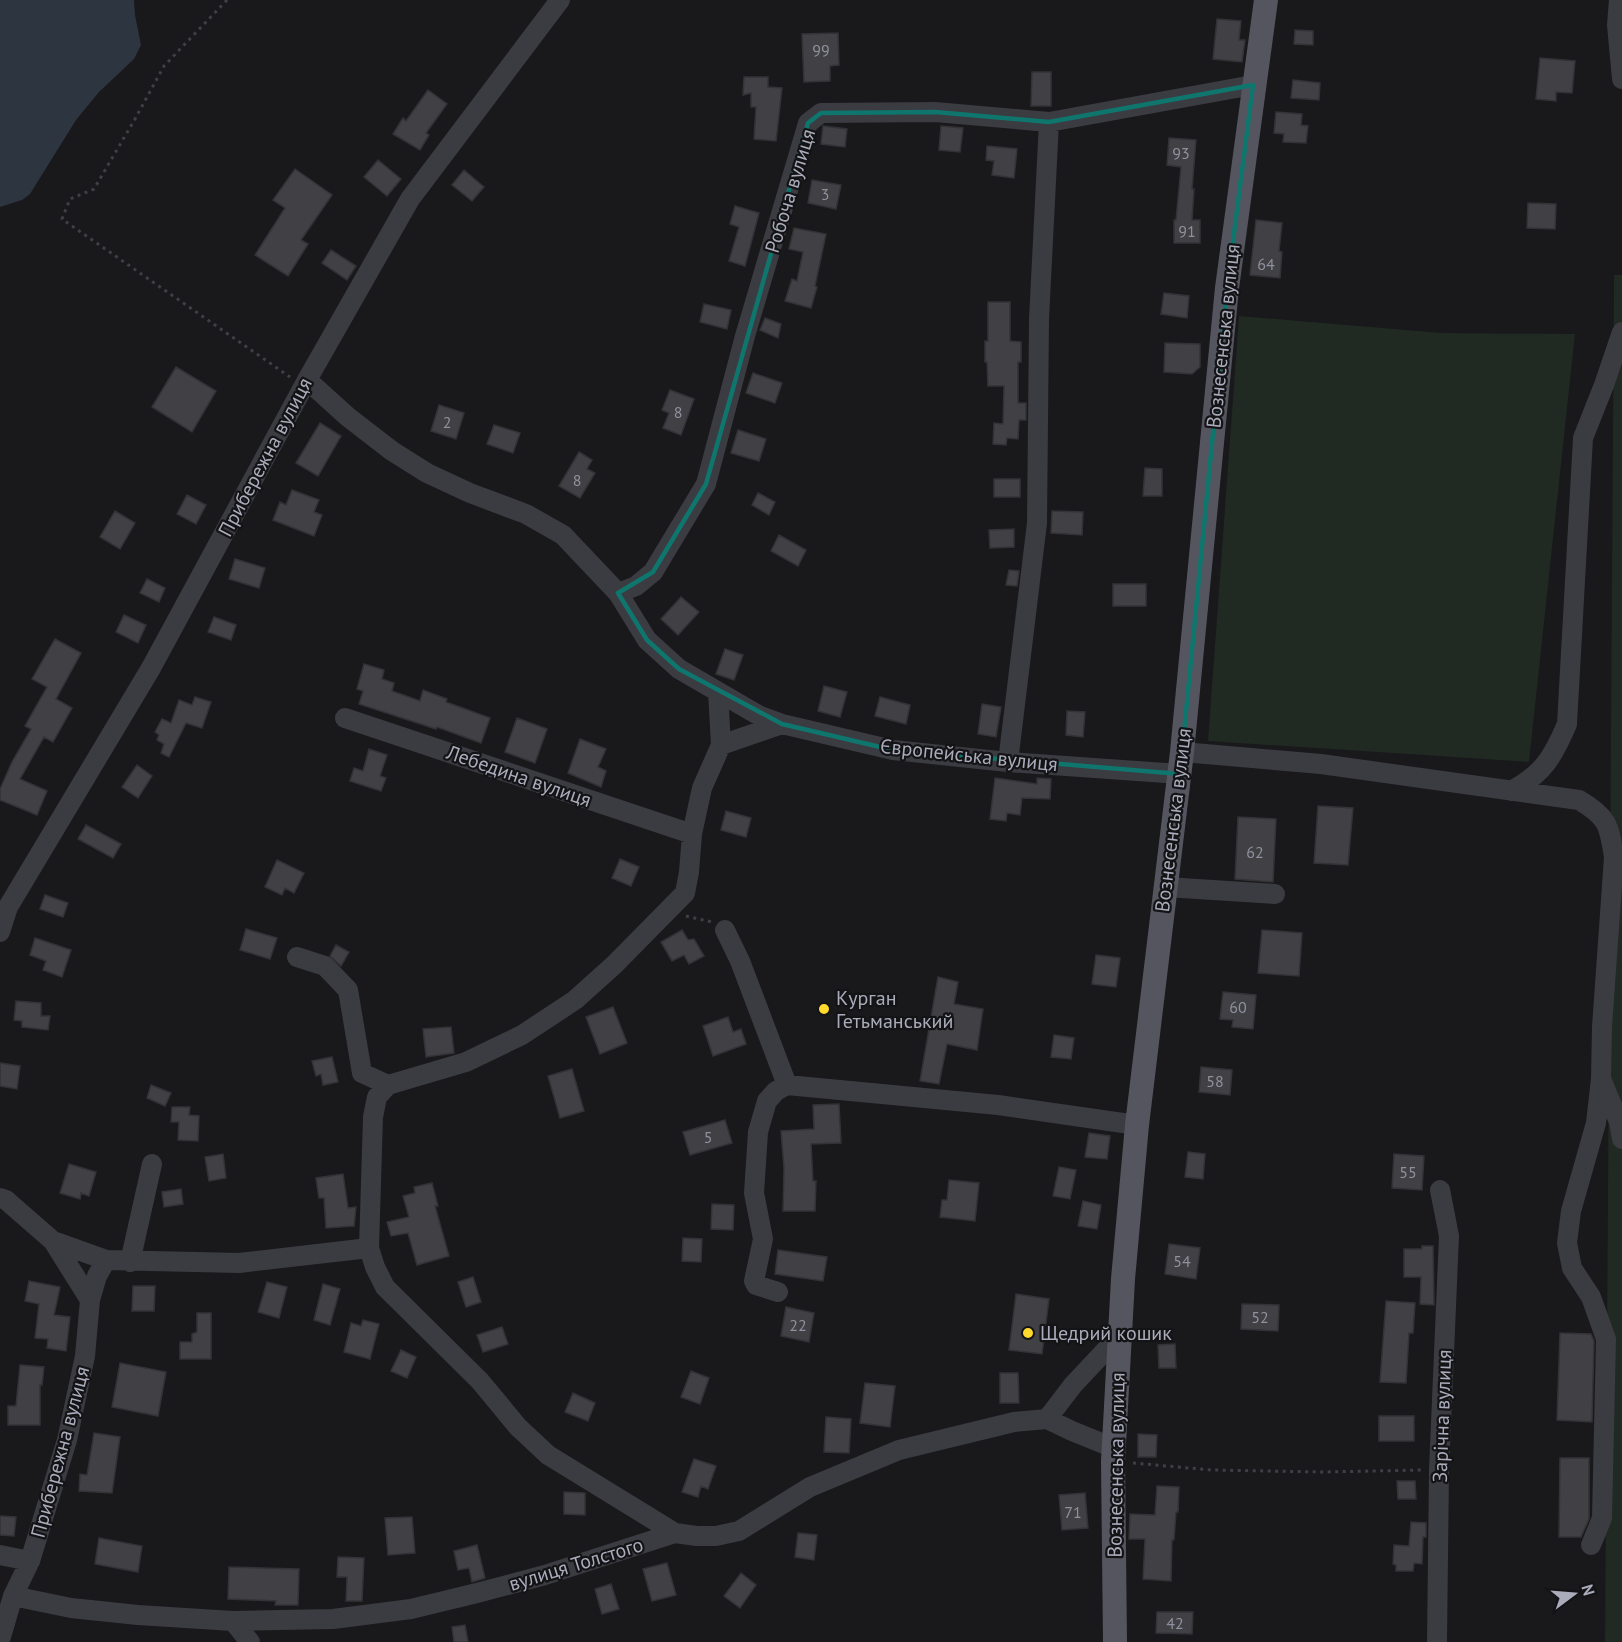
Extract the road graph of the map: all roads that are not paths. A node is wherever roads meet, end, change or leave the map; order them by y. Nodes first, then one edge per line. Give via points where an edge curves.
1 (560, 0) edge
2 (1266, 0) edge
3 (1619, 0) edge
4 (1622, 79) edge
5 (1253, 85) junction
6 (1049, 122) junction
7 (1622, 332) edge
8 (305, 383) junction
9 (618, 593) junction
10 (718, 692) junction
11 (345, 718) dead end
12 (782, 724) junction
13 (722, 745) junction
14 (1008, 762) junction
15 (1181, 763) junction
16 (1511, 791) junction
17 (692, 834) junction
18 (1166, 887) junction
19 (1275, 894) dead end
20 (725, 930) road end
21 (0, 932) edge
22 (297, 957) dead end
23 (1601, 1078) junction
24 (388, 1085) junction
25 (787, 1085) junction
26 (1137, 1125) junction
27 (1622, 1139) edge
28 (152, 1164) dead end
29 (1440, 1190) dead end
30 (2, 1194) edge
31 (53, 1242) junction
32 (369, 1248) junction
33 (106, 1260) junction
34 (130, 1262) junction
35 (778, 1292) dead end
36 (90, 1300) junction
37 (1119, 1336) junction
38 (1047, 1419) junction
39 (1113, 1454) junction
40 (675, 1533) junction
41 (1591, 1545) dead end
42 (0, 1555) edge
43 (30, 1561) junction
44 (13, 1596) junction
45 (233, 1622) junction
46 (0, 1640) edge
47 (250, 1642) edge
48 (1115, 1642) edge
49 (1437, 1642) edge

1 - 8 street, Прибережна вулиця via 410,199
2 - 5 main road, Вознесенська вулиця
3 - 4 street
5 - 6 street, Робоча вулиця
5 - 15 main road, Вознесенська вулиця via 1227,288
6 - 9 street, Робоча вулиця via 924,112 821,113 808,123 706,484 653,572 636,586
6 - 14 street via 1039,319 1037,523
7 - 16 street via 1583,438 1567,724 1543,769
8 - 9 street, Європейська вулиця via 392,451 427,473 526,514 563,535
8 - 21 street, Прибережна вулиця via 151,668 8,907
9 - 10 street, Європейська вулиця via 647,640 679,669
10 - 12 street, Європейська вулиця
10 - 13 street
11 - 17 street, Лебедина вулиця
12 - 13 street
12 - 14 street, Європейська вулиця via 893,750
13 - 17 street via 702,788
14 - 15 street, Європейська вулиця
15 - 16 street, Європейська вулиця via 1321,764
15 - 18 main road, Вознесенська вулиця
16 - 23 street, Європейська вулиця via 1579,800 1597,811 1610,831 1614,857
17 - 24 street via 685,893 574,1000 522,1035 466,1062
18 - 19 street
18 - 26 main road, Вознесенська вулиця
20 - 25 street
22 - 24 street via 325,966 348,990 362,1073
23 - 27 street
23 - 41 street, Європейська вулиця via 1596,1123 1571,1210 1567,1244 1572,1268 1591,1297 1606,1339 1602,1518
24 - 32 street via 377,1097 374,1117
25 - 26 street via 998,1105
25 - 35 street via 767,1101 758,1132 754,1193 763,1239 754,1281
26 - 37 main road, Вознесенська вулиця
28 - 34 street
29 - 49 street, Зарічна вулиця via 1449,1236 1439,1470
30 - 31 street
31 - 33 street
31 - 36 street
32 - 34 street via 239,1263
32 - 40 street via 385,1287 548,1455
33 - 34 street
33 - 36 street, Прибережна вулиця
36 - 43 street, Прибережна вулиця via 85,1356 69,1429
37 - 38 street via 1072,1384
37 - 39 main road, Вознесенська вулиця
38 - 39 street
38 - 40 street, вулиця Толстого via 1014,1422 899,1450 810,1487 739,1531 716,1536
39 - 48 main road, Вознесенська вулиця
40 - 45 street, вулиця Толстого via 545,1575 411,1609 333,1619
42 - 43 street
43 - 44 street, Прибережна вулиця
44 - 45 street, вулиця Толстого via 71,1608
44 - 46 street, Прибережна вулиця
45 - 47 street

